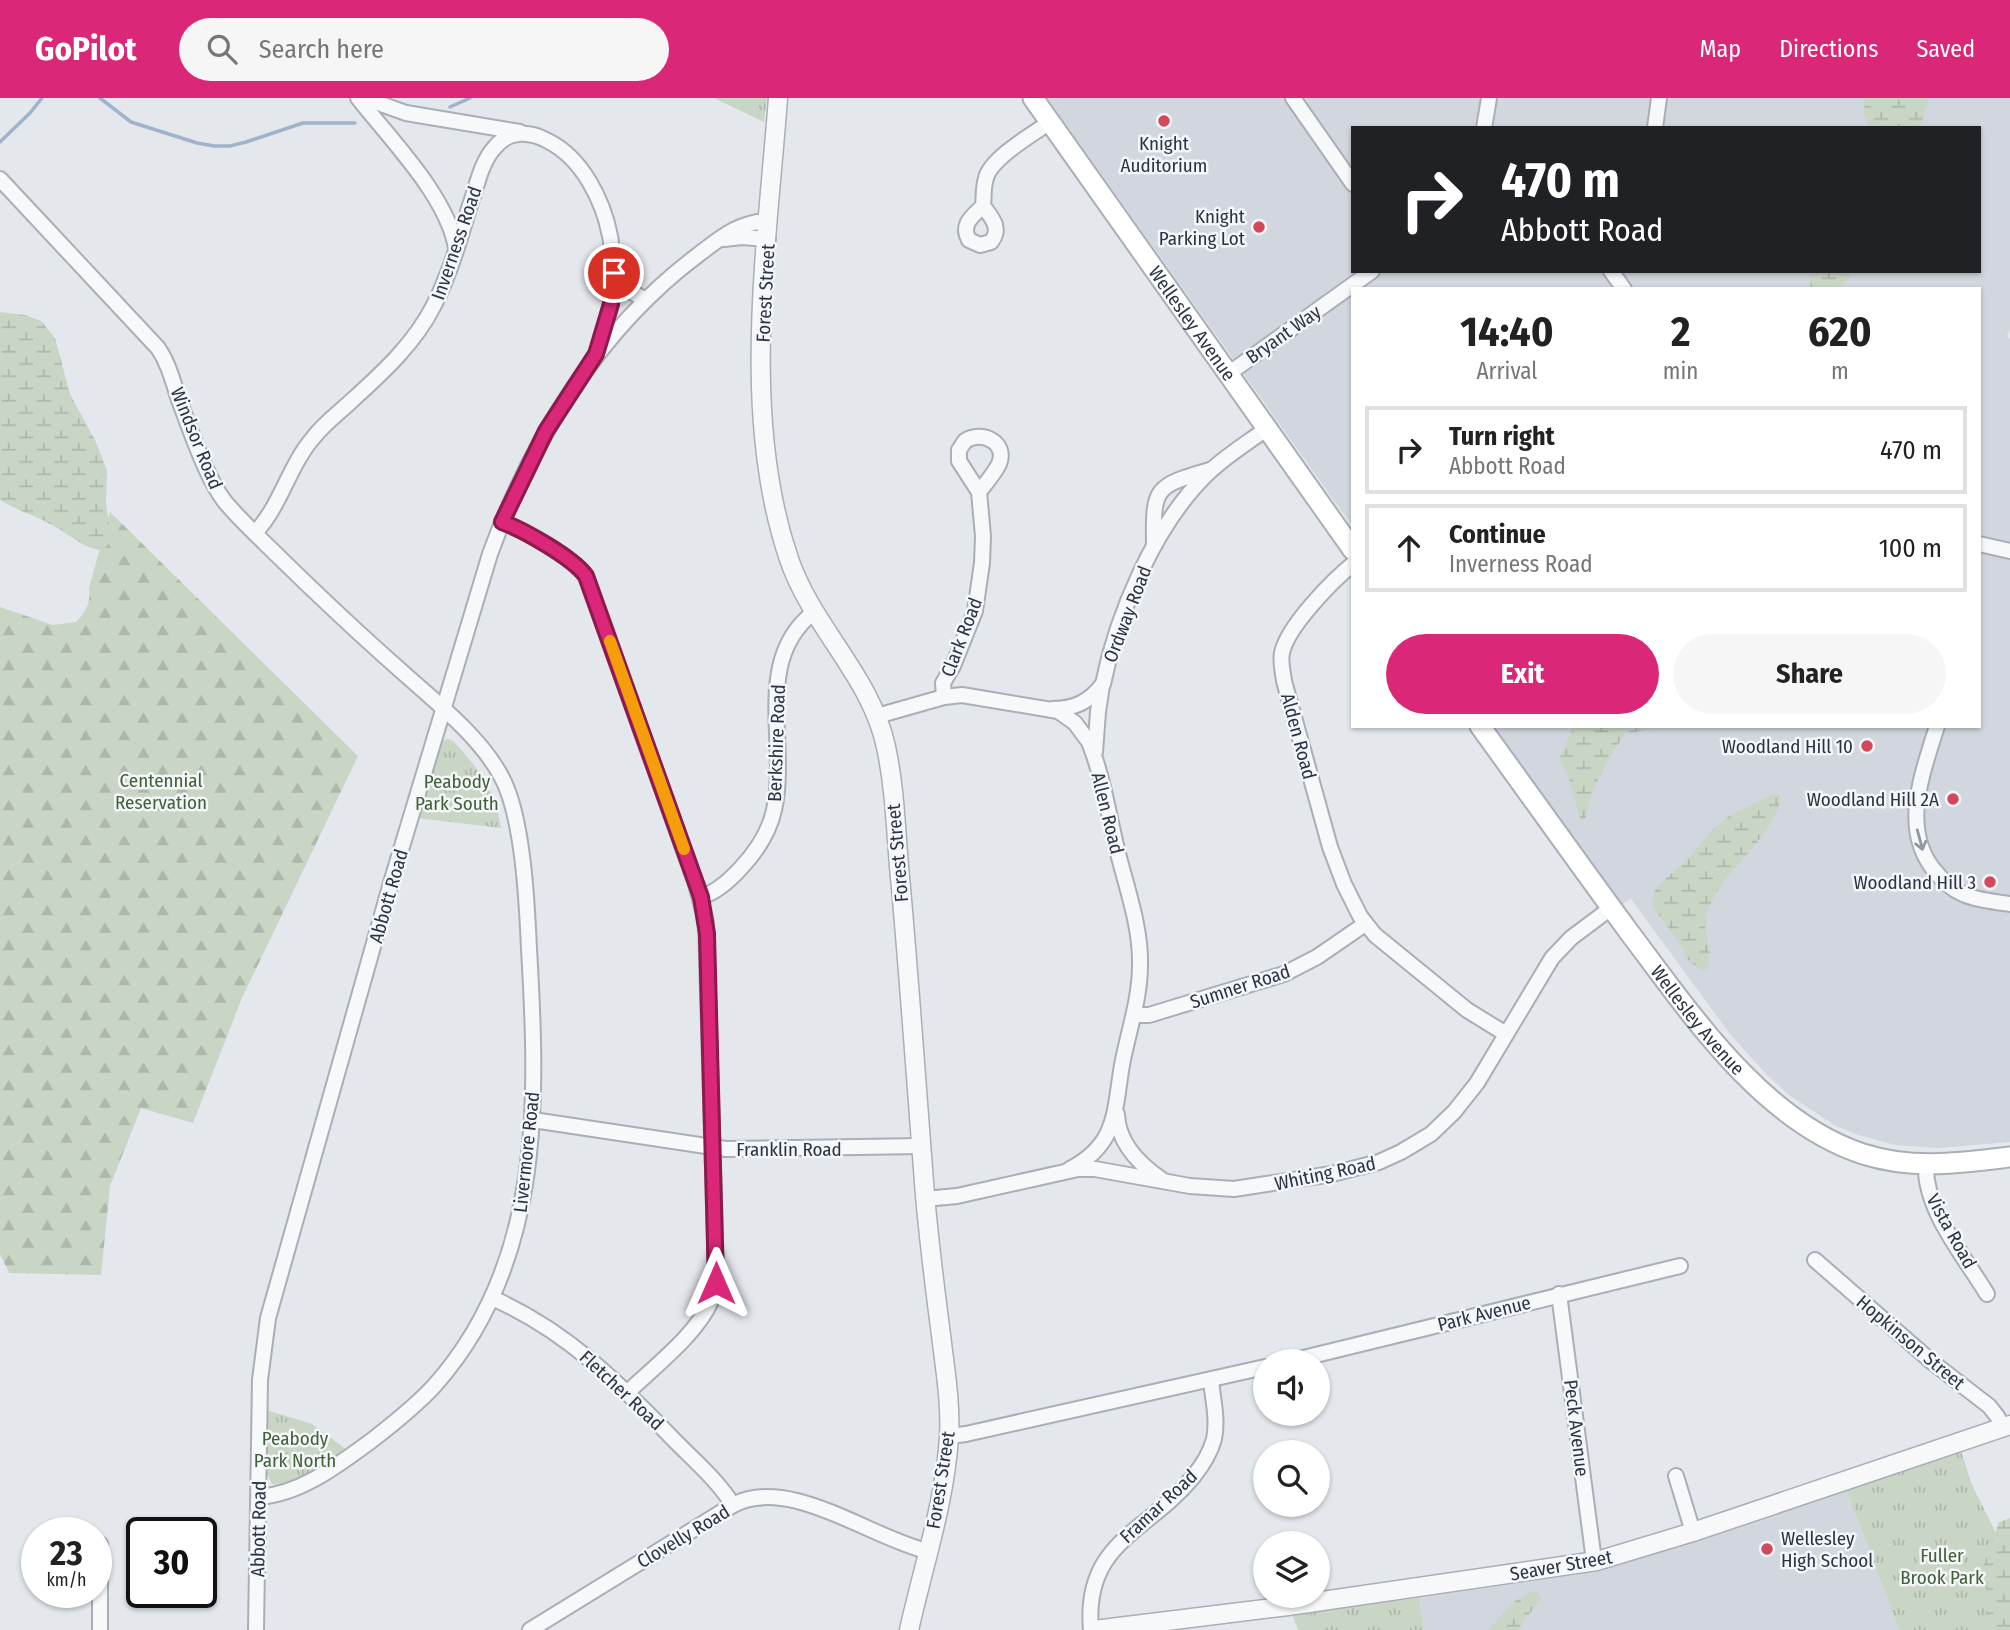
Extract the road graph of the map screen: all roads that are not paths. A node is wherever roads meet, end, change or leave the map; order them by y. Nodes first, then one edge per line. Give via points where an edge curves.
1 (358, 98) edge
2 (364, 98) edge
3 (778, 98) edge
4 (1033, 98) edge
5 (1293, 98) edge
6 (1489, 98) edge
7 (1660, 98) edge
8 (1050, 122) junction
9 (1484, 126) edge
10 (1655, 126) edge
11 (525, 133) junction
12 (0, 179) edge
13 (1351, 181) edge
14 (984, 206) dead end
15 (769, 221) junction
16 (768, 239) junction
17 (719, 240) junction
18 (457, 249) junction
19 (614, 273) junction
20 (1369, 273) edge
21 (1613, 273) edge
22 (1623, 287) edge
23 (646, 300) junction
24 (590, 363) junction
25 (1228, 374) junction
26 (1266, 429) junction
27 (1212, 469) junction
28 (979, 492) dead end
29 (502, 522) junction
30 (255, 533) junction
31 (1981, 544) edge
32 (1154, 546) junction
33 (1351, 547) edge
34 (2010, 551) edge
35 (1351, 566) edge
36 (814, 612) junction
37 (1102, 684) junction
38 (944, 697) junction
39 (444, 709) junction
40 (1053, 709) junction
41 (877, 716) junction
42 (1481, 728) edge
43 (1936, 728) edge
44 (1096, 761) junction
45 (701, 897) junction
46 (2010, 904) edge
47 (1611, 908) junction
48 (1365, 924) junction
49 (1134, 1015) junction
50 (1506, 1034) junction
51 (1117, 1112) junction
52 (533, 1120) junction
53 (921, 1146) junction
54 (713, 1148) junction
55 (2010, 1157) edge
56 (1926, 1165) junction
57 (1069, 1170) junction
58 (1165, 1181) junction
59 (925, 1199) junction
60 (1815, 1260) dead end
61 (1680, 1266) dead end
62 (1559, 1294) junction
63 (1987, 1294) dead end
64 (492, 1298) junction
65 (1330, 1351) edge
66 (1253, 1370) edge
67 (1210, 1381) junction
68 (628, 1392) junction
69 (2006, 1426) edge
70 (949, 1436) junction
71 (1676, 1476) dead end
72 (259, 1497) junction
73 (733, 1505) junction
74 (1693, 1532) junction
75 (927, 1551) junction
76 (1594, 1561) junction
77 (100, 1608) edge
78 (100, 1630) edge
79 (256, 1630) edge
80 (530, 1630) edge
81 (909, 1630) edge
82 (1092, 1630) edge

1 - 18 street via 438,203
2 - 11 street via 406,113
3 - 15 street, Forest Street
4 - 8 main road, Wellesley Avenue
5 - 13 street
6 - 9 street
7 - 10 street
8 - 14 street via 990,169
8 - 25 main road, Wellesley Avenue
11 - 18 street, Inverness Road via 499,142 487,158
11 - 19 street via 554,145 589,183 605,218
12 - 30 street, Windsor Road via 158,348 216,489
15 - 16 street, Forest Street
15 - 17 street, Abbott Road via 746,223
16 - 17 street
16 - 36 street, Forest Street via 762,365 768,463 786,549
17 - 23 street, Abbott Road
18 - 30 street, Inverness Road via 441,292 418,332 314,436
19 - 23 street via 624,287
19 - 24 street via 604,332
20 - 25 street, Bryant Way
21 - 22 street
23 - 24 street, Abbott Road
24 - 29 street, Abbott Road via 546,431
25 - 26 main road, Wellesley Avenue
26 - 27 street, Ordway Road
26 - 33 main road, Wellesley Avenue
27 - 32 street, Ordway Road
27 - 32 street, Ordway Road via 1174,481 1159,493 1154,505
28 - 38 street, Clark Road via 983,549 979,588 971,621 943,683
29 - 39 street, Abbott Road
29 - 45 street via 572,562 586,576
30 - 39 street, Windsor Road via 343,620
31 - 34 street
32 - 37 street, Ordway Road via 1129,601
35 - 48 street, Alden Road via 1293,631 1281,658 1326,834
36 - 41 street, Forest Street
36 - 45 street, Berkshire Road via 791,637 780,668 777,786 769,827 736,873
37 - 40 street, Ordway Road via 1080,704
37 - 44 street, Ordway Road
38 - 40 street, Allen Road via 961,695
38 - 41 street, Allen Road
39 - 52 street, Livermore Road via 494,764 514,814 527,912
39 - 72 street, Abbott Road via 271,1303 261,1369
40 - 44 street, Allen Road via 1079,728
41 - 53 street, Forest Street via 890,770
42 - 47 main road, Wellesley Avenue
43 -> 46 street via 1919,785 1919,841 1944,882 1963,895
44 - 49 street, Allen Road via 1138,937 1140,973
45 - 54 street via 707,934
47 - 50 street, Whiting Road via 1558,951
47 - 56 main road, Wellesley Avenue via 1723,1050 1784,1111 1822,1137 1852,1150 1888,1161
48 - 49 street, Sumner Road via 1284,974 1149,1015
48 - 50 street via 1467,1010
49 - 51 street, Allen Road
50 - 58 street, Whiting Road via 1477,1083 1447,1120 1391,1157 1332,1174 1245,1188
51 - 57 street, Allen Road via 1100,1144
51 - 58 street, Allen Road via 1129,1148
52 - 54 street, Franklin Road
52 - 64 street, Livermore Road via 520,1217
53 - 54 street, Franklin Road
53 - 59 street, Forest Street
54 - 68 street via 716,1273 712,1299 704,1315
55 - 56 main road, Wellesley Avenue
56 - 63 street, Vista Road via 1937,1213
57 - 58 street, Whiting Road via 1095,1169
57 - 59 street, Whiting Road
59 - 70 street, Forest Street via 948,1388
60 - 69 street, Hopkinson Street via 1989,1406
61 - 62 street, Park Avenue
62 - 65 street, Park Avenue
62 - 76 street, Peck Avenue
64 - 68 street, Fletcher Road via 559,1335
64 - 72 street, Livermore Road via 460,1354 407,1412 309,1482
66 - 67 street
67 - 70 street
67 - 82 street, Framar Road via 1216,1424 1210,1450 1183,1489 1109,1554 1093,1592
68 - 73 street, Fletcher Road
69 - 74 street, Seaver Street
70 - 75 street, Forest Street
71 - 74 street
72 - 79 street, Abbott Road
73 - 75 street, Clovelly Road via 759,1497 790,1500
73 - 80 street, Clovelly Road
74 - 76 street, Seaver Street
75 - 81 street, Forest Street
76 - 82 street, Seaver Street
77 - 78 street

